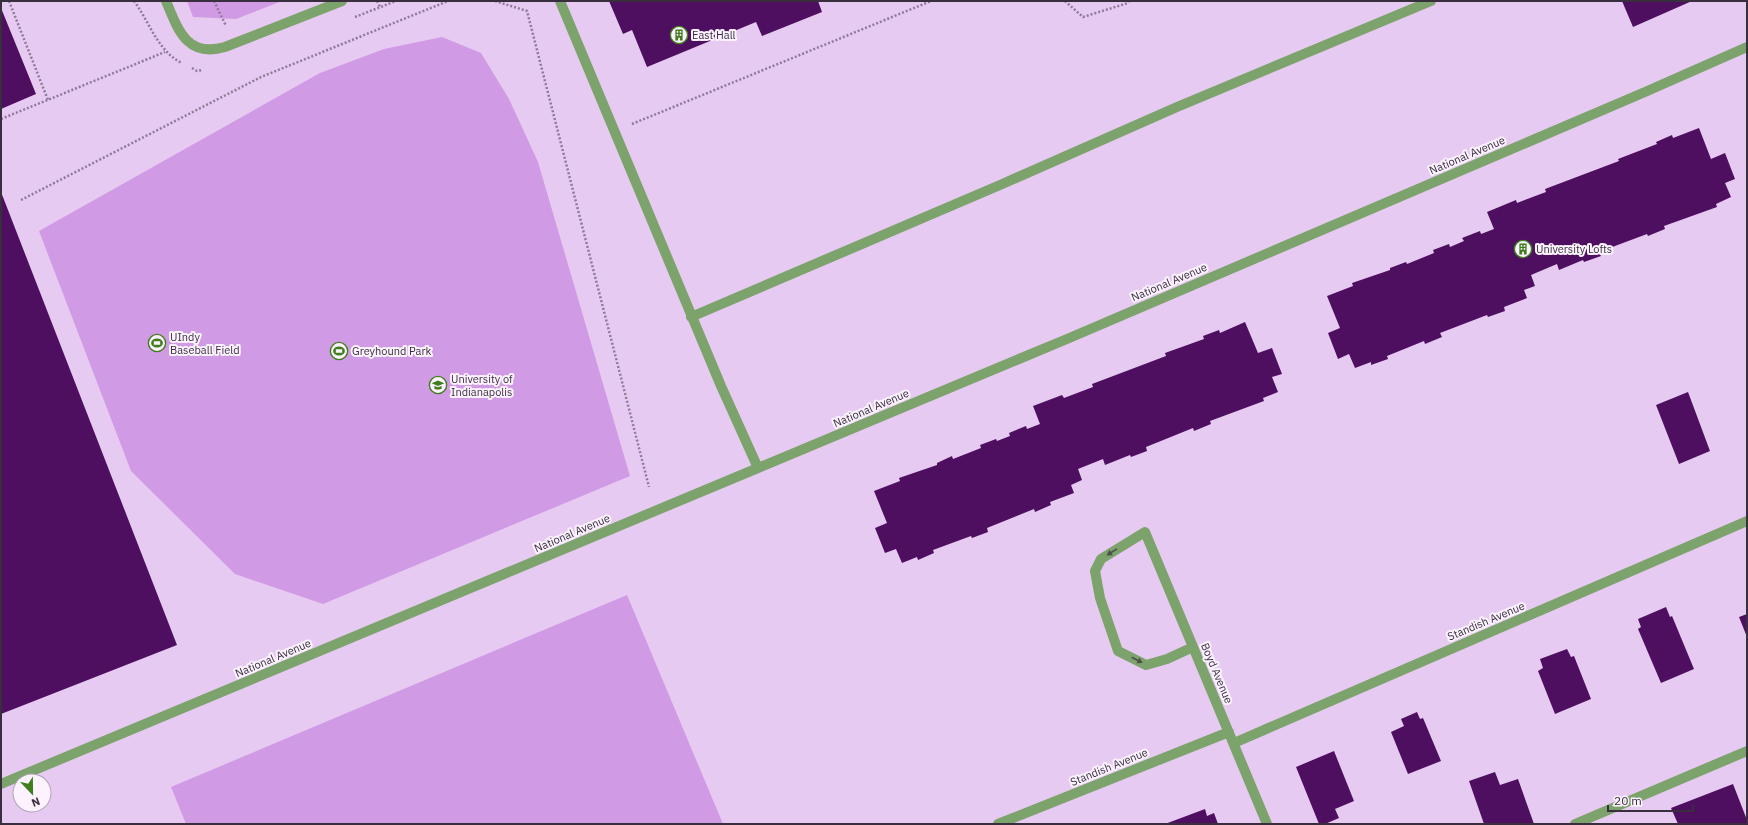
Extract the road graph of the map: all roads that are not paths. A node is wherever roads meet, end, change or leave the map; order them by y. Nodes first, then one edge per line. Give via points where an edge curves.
1 (166, 1) edge
2 (342, 1) edge
3 (560, 1) edge
4 (1431, 1) edge
5 (1747, 47) edge
6 (691, 317) junction
7 (758, 468) junction
8 (1747, 521) edge
9 (1193, 647) junction
10 (1229, 732) junction
11 (1234, 743) junction
12 (1747, 750) edge
13 (1, 784) edge
14 (998, 824) edge
15 (1267, 824) edge
16 (1575, 824) edge

1 - 2 street via 186,40 195,47 216,50
3 - 6 street
4 - 6 street via 1184,104
5 - 7 street, National Avenue via 1074,336
6 - 7 street
7 - 13 street, National Avenue
8 - 11 street, Standish Avenue
9 -> 9 street, Boyd Avenue via 1145,532 1101,559 1094,571 1100,598 1118,651 1146,665
9 - 10 street, Boyd Avenue
10 - 11 street, Boyd Avenue
10 - 14 street, Standish Avenue
11 - 15 street, Boyd Avenue
12 - 16 street

